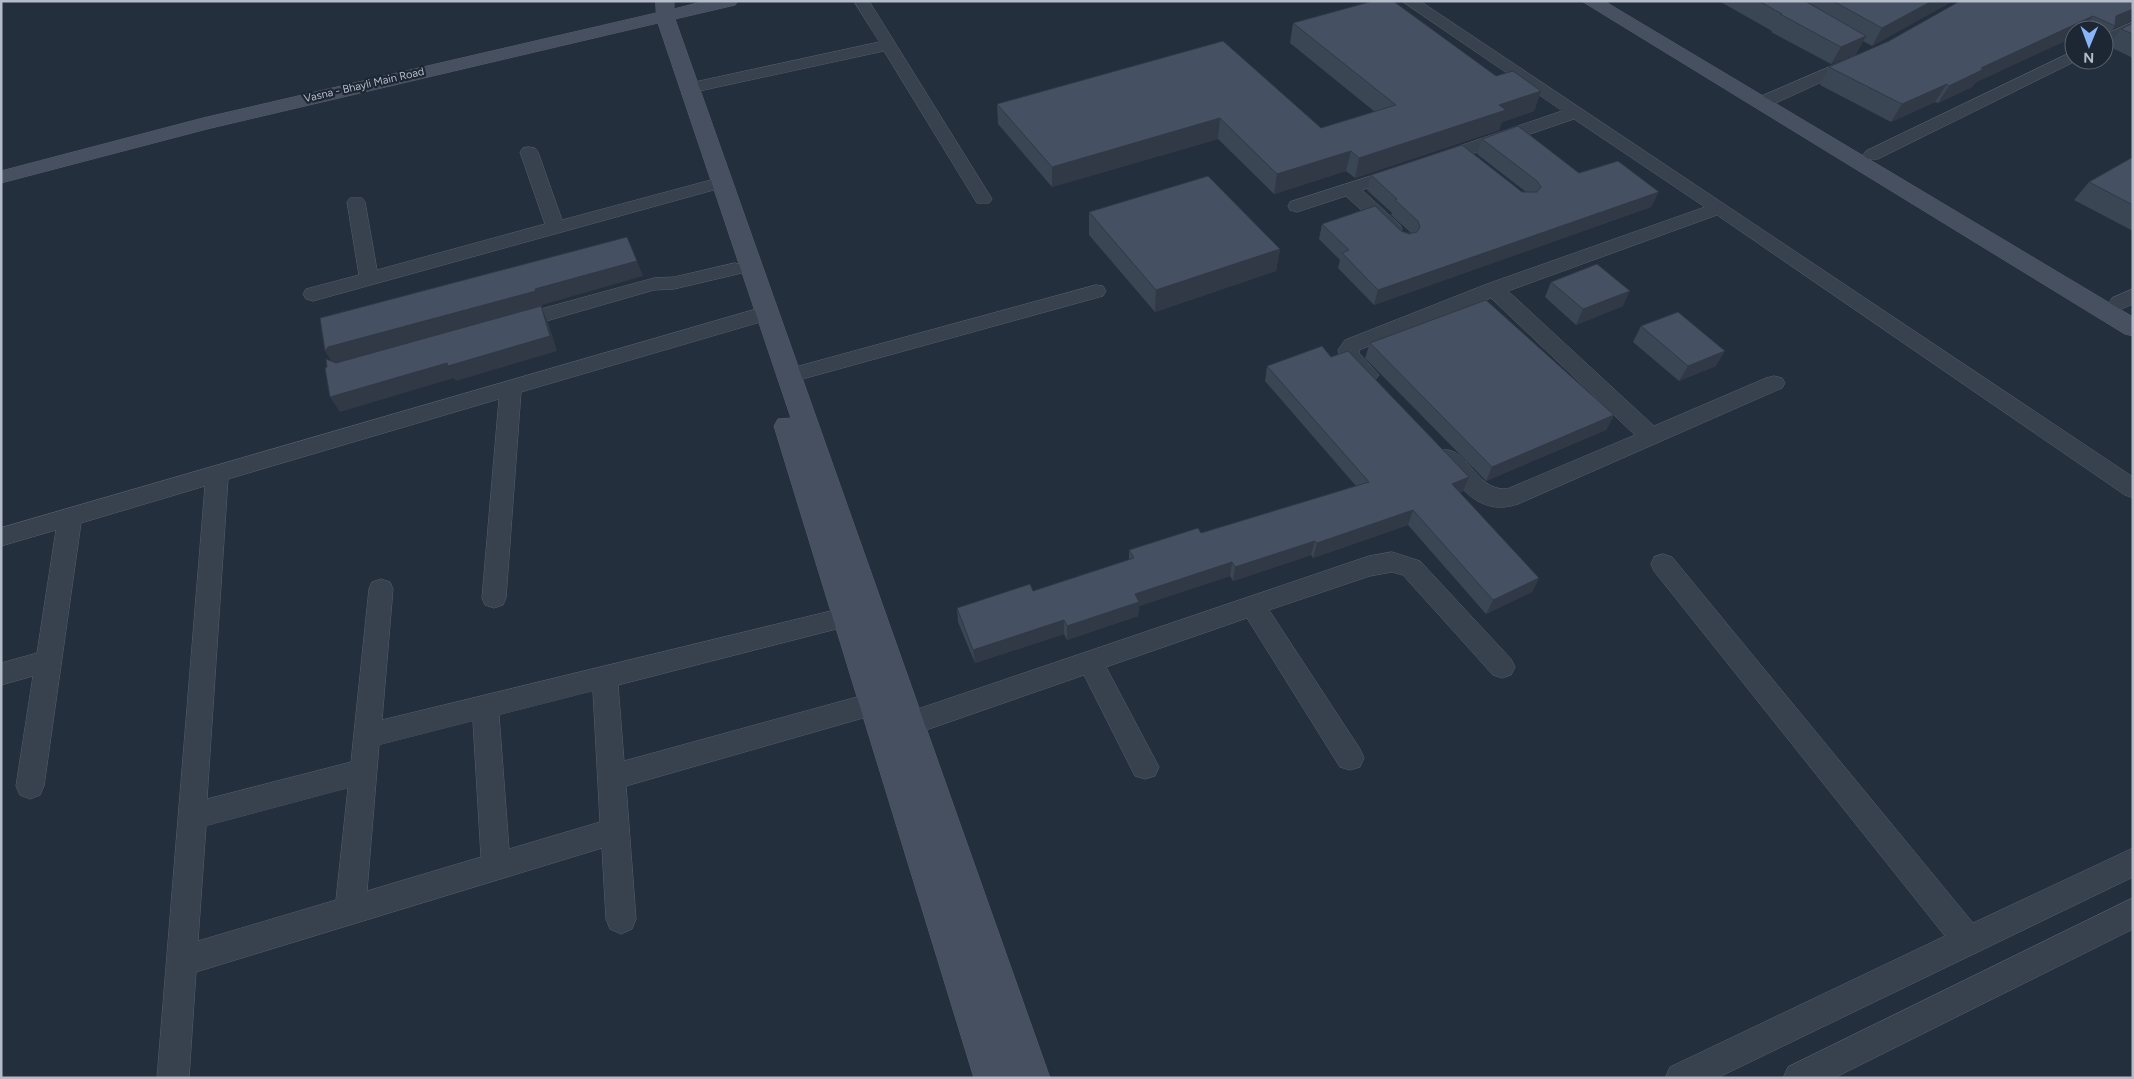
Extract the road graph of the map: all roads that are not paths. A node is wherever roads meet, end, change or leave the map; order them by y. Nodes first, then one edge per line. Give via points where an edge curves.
1 (729, 1) edge
2 (861, 1) edge
3 (1409, 1) edge
4 (1591, 1) edge
5 (1609, 1) edge
6 (659, 7) edge
7 (2133, 27) edge
8 (2114, 36) edge
9 (888, 45) junction
10 (1864, 49) edge
11 (2064, 61) edge
12 (690, 88) junction
13 (1767, 100) junction
14 (1576, 112) junction
15 (1460, 151) junction
16 (530, 152) dead end
17 (1872, 155) junction
18 (1474, 163) edge
19 (1, 164) edge
20 (1, 178) edge
21 (714, 185) junction
22 (1349, 188) junction
23 (983, 200) dead end
24 (356, 202) dead end
25 (1297, 206) dead end
26 (1719, 208) junction
27 (556, 228) junction
28 (1405, 241) edge
29 (733, 265) junction
30 (370, 278) junction
31 (654, 284) joint
32 (1494, 288) junction
33 (1096, 291) dead end
34 (313, 294) dead end
35 (2128, 303) edge
36 (760, 316) junction
37 (500, 326) edge
38 (2133, 328) edge
39 (788, 376) junction
40 (1774, 383) dead end
41 (511, 389) junction
42 (1384, 392) edge
43 (1651, 437) junction
44 (1432, 442) edge
45 (218, 474) junction
46 (2133, 489) edge
47 (70, 517) junction
48 (1, 537) edge
49 (1663, 564) dead end
50 (381, 589) dead end
51 (494, 598) dead end
52 (1253, 606) junction
53 (847, 617) junction
54 (49, 660) junction
55 (1090, 662) junction
56 (1502, 667) dead end
57 (1, 674) edge
58 (605, 678) junction
59 (875, 704) junction
60 (485, 707) junction
61 (909, 724) junction
62 (366, 736) junction
63 (1350, 758) dead end
64 (1145, 767) dead end
65 (363, 771) junction
66 (612, 777) junction
67 (30, 786) dead end
68 (192, 816) junction
69 (615, 831) junction
70 (2133, 862) edge
71 (496, 866) junction
72 (350, 910) junction
73 (2133, 913) edge
74 (621, 919) dead end
75 (1968, 940) junction
76 (181, 961) junction
77 (172, 1078) edge
78 (994, 1078) edge
79 (1031, 1078) edge
80 (1681, 1078) edge
81 (1799, 1078) edge

1 - 6 main road, Vasna - Bhayli Main Road
2 - 9 street
3 - 14 street
4 - 13 main road
5 - 13 main road
6 - 12 main road
6 - 19 main road, Vasna - Bhayli Main Road via 202,111
6 - 20 main road, Vasna - Bhayli Main Road
6 - 21 main road
7 - 8 street
9 - 12 street
9 - 23 street
10 - 13 street
11 - 17 street
12 - 21 main road
13 - 17 main road
13 - 38 main road
14 - 15 street
14 - 26 street
15 - 18 street
15 - 22 street
16 - 27 street
17 - 35 main road
21 - 27 street
21 - 29 main road
21 - 36 main road
22 - 25 street
22 - 28 street
24 - 30 street
26 - 32 street
26 - 46 street
27 - 30 street
29 - 31 street via 674,283
29 - 36 main road
30 - 34 street
31 - 37 street
32 - 42 street via 1352,345 1348,350 1349,356
32 - 43 street
33 - 39 street
36 - 39 main road
36 - 41 street
36 - 53 main road
39 - 61 main road
40 - 43 street
41 - 45 street
41 - 51 street
43 - 44 street via 1510,498 1494,499 1480,492
45 - 47 street
45 - 68 street
47 - 48 street
47 - 54 street
49 - 75 street
50 - 62 street
52 - 55 street
52 - 56 street via 1369,566 1392,562 1412,568
52 - 63 street
53 - 58 street
53 - 59 main road
54 - 57 street
54 - 67 street
55 - 61 street
55 - 64 street
58 - 60 street
58 - 66 street
59 - 66 street
59 - 78 main road
60 - 62 street
60 - 71 street
61 - 79 main road
62 - 65 street
65 - 68 street
65 - 72 street
66 - 69 street
68 - 76 street
69 - 71 street
69 - 74 street
70 - 75 street
71 - 72 street
72 - 76 street
73 - 81 street
75 - 80 street
76 - 77 street

